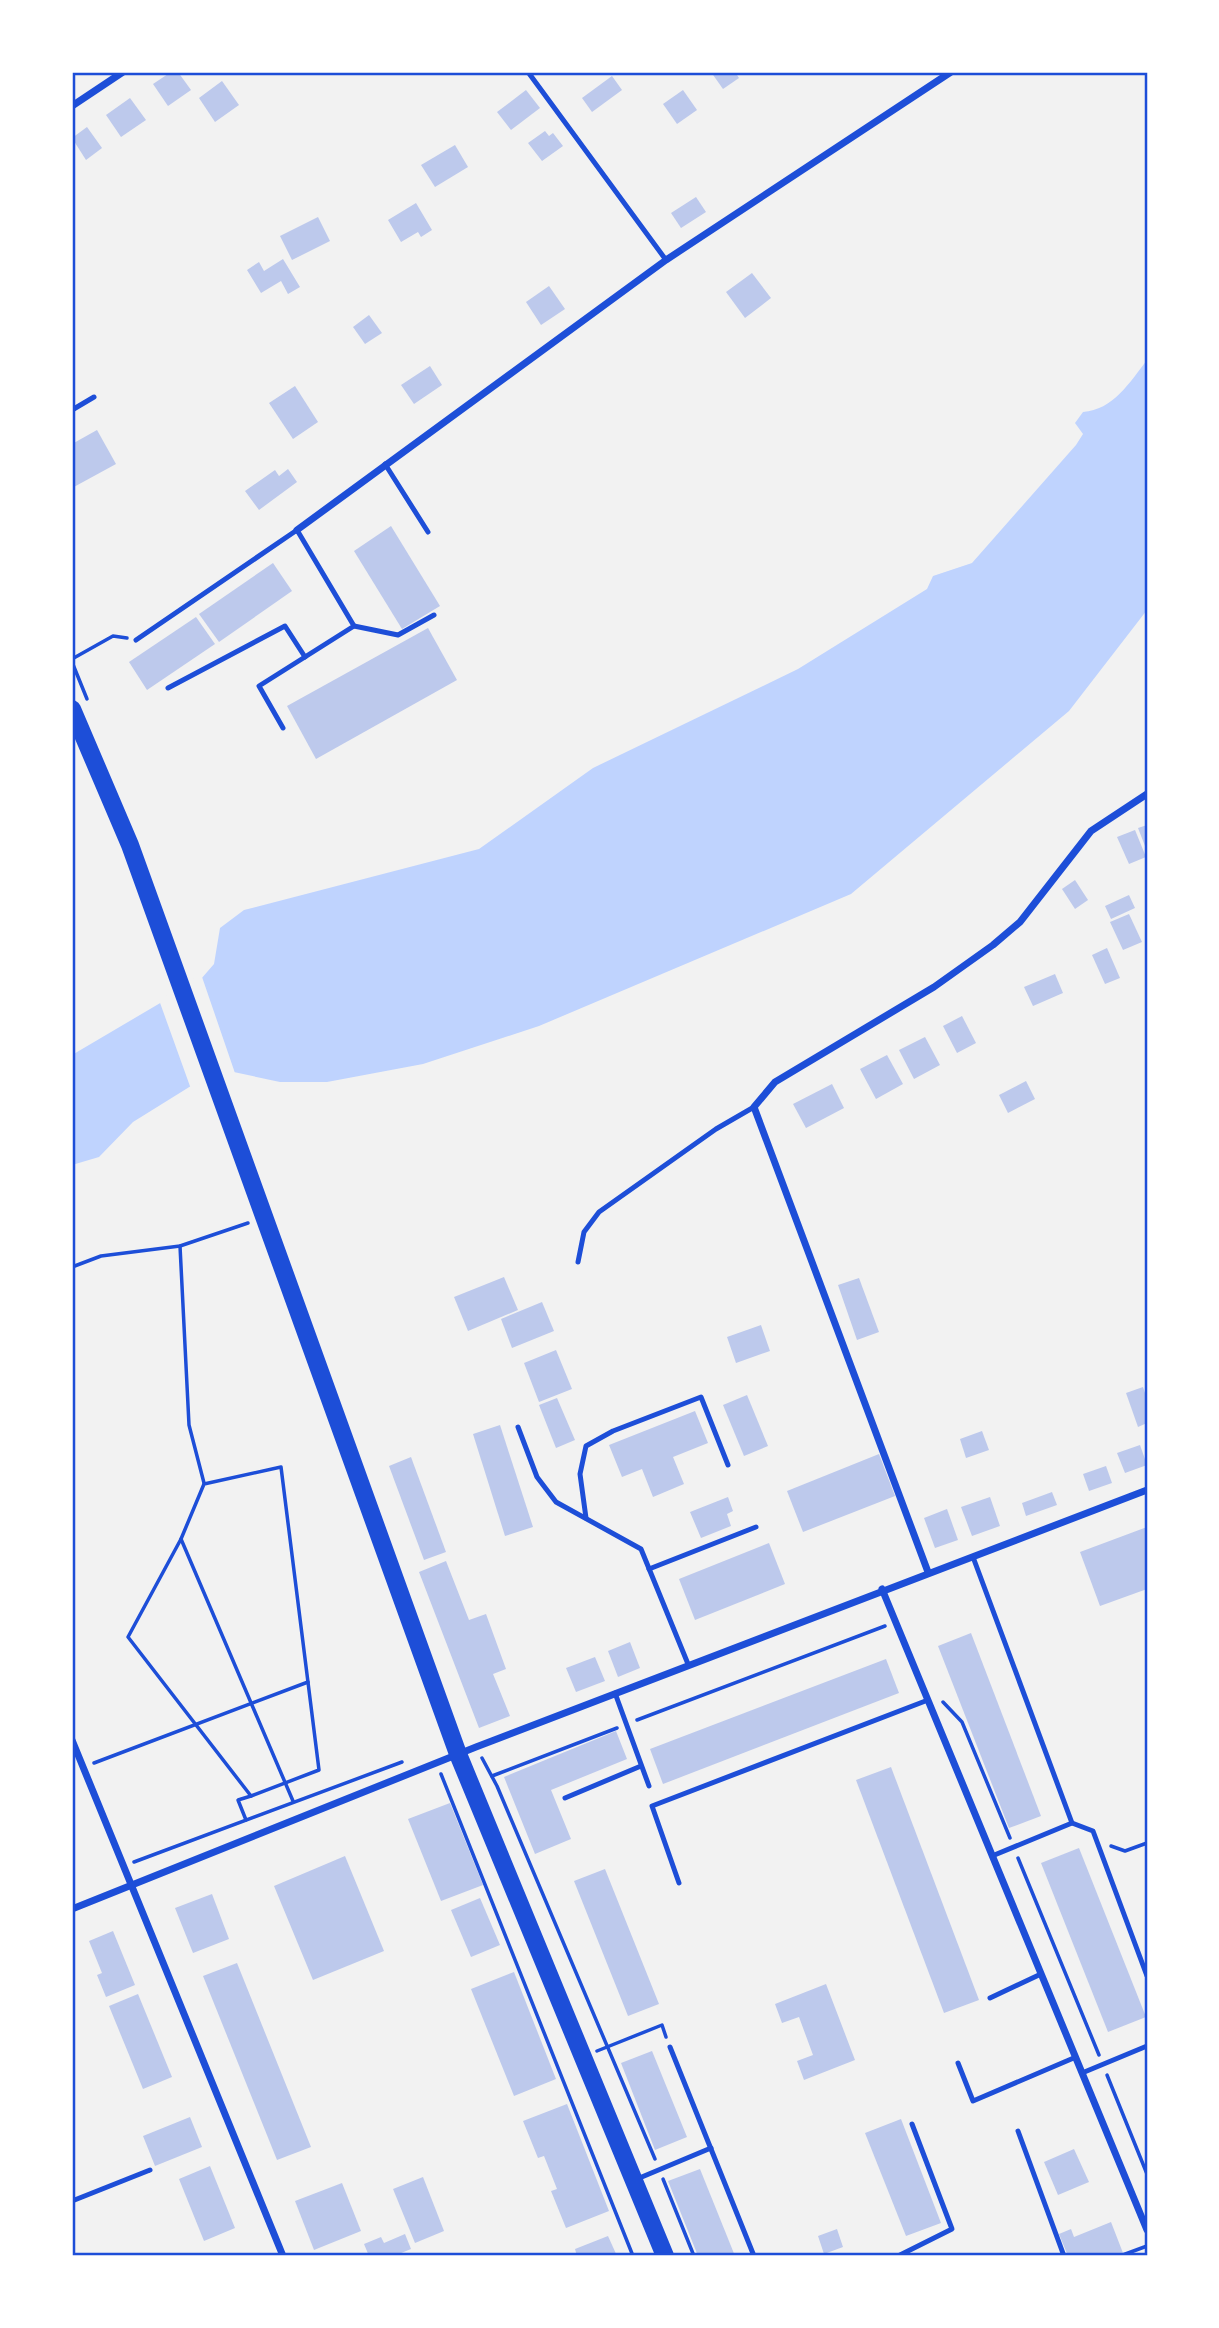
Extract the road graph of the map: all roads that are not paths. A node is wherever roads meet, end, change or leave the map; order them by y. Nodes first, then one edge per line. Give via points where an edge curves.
1 (123, 72) edge
2 (528, 72) edge
3 (951, 72) edge
4 (72, 106) edge
5 (666, 260) junction
6 (94, 397) dead end
7 (72, 410) edge
8 (385, 464) junction
9 (297, 530) junction
10 (428, 532) dead end
11 (434, 615) dead end
12 (354, 626) junction
13 (136, 640) dead end
14 (305, 657) junction
15 (167, 688) dead end
16 (72, 709) edge
17 (284, 728) dead end
18 (1147, 794) edge
19 (754, 1107) junction
20 (578, 1262) dead end
21 (518, 1427) dead end
22 (728, 1465) dead end
23 (1147, 1490) edge
24 (586, 1518) junction
25 (756, 1527) dead end
26 (973, 1557) junction
27 (649, 1569) junction
28 (928, 1572) junction
29 (882, 1589) junction
30 (688, 1664) junction
31 (615, 1693) junction
32 (928, 1700) junction
33 (72, 1740) edge
34 (458, 1754) junction
35 (641, 1766) junction
36 (649, 1786) dead end
37 (565, 1798) dead end
38 (1072, 1823) junction
39 (992, 1856) junction
40 (679, 1883) dead end
41 (132, 1885) junction
42 (72, 1909) edge
43 (1041, 1974) junction
44 (1147, 1976) edge
45 (990, 1998) dead end
46 (1147, 2046) edge
47 (670, 2047) road end
48 (1076, 2057) junction
49 (958, 2063) dead end
50 (1082, 2073) junction
51 (912, 2124) dead end
52 (1018, 2131) dead end
53 (711, 2148) junction
54 (150, 2170) dead end
55 (634, 2180) junction
56 (72, 2201) edge
57 (1147, 2230) edge
58 (283, 2256) edge
59 (665, 2256) edge
60 (754, 2256) edge
61 (898, 2256) edge
62 (1064, 2256) edge

1 - 4 street
2 - 5 lane
3 - 5 street
5 - 8 street
6 - 7 lane
8 - 9 street
8 - 10 lane
9 - 12 lane
9 - 13 lane
11 - 12 lane via 398,635
12 - 14 lane
14 - 15 lane via 285,626
14 - 17 lane via 259,686
16 - 34 main road via 130,845
18 - 19 street via 1091,831 1020,922 993,945 934,987 775,1082
19 - 20 lane via 599,1212 584,1232
19 - 28 street
21 - 24 lane via 537,1477 556,1502
22 - 24 lane via 701,1396 586,1446 580,1474
23 - 26 street
24 - 27 lane via 641,1549
25 - 27 lane
26 - 28 street
26 - 38 lane
27 - 30 lane
28 - 29 street
29 - 30 street
29 - 32 street
30 - 31 street
31 - 34 street
31 - 35 lane
32 - 39 street
32 - 40 lane via 652,1806
33 - 41 street
34 - 41 street
34 - 55 main road
35 - 36 lane
35 - 37 lane
38 - 39 lane
38 - 44 lane via 1093,1831
39 - 43 street
41 - 42 street
41 - 58 street
43 - 45 lane
43 - 48 street
46 - 50 lane
47 - 53 lane
48 - 49 lane via 973,2101
48 - 50 street
50 - 57 street
51 - 61 lane via 952,2229
52 - 62 lane
53 - 55 lane
53 - 60 lane
54 - 56 lane
55 - 59 main road

